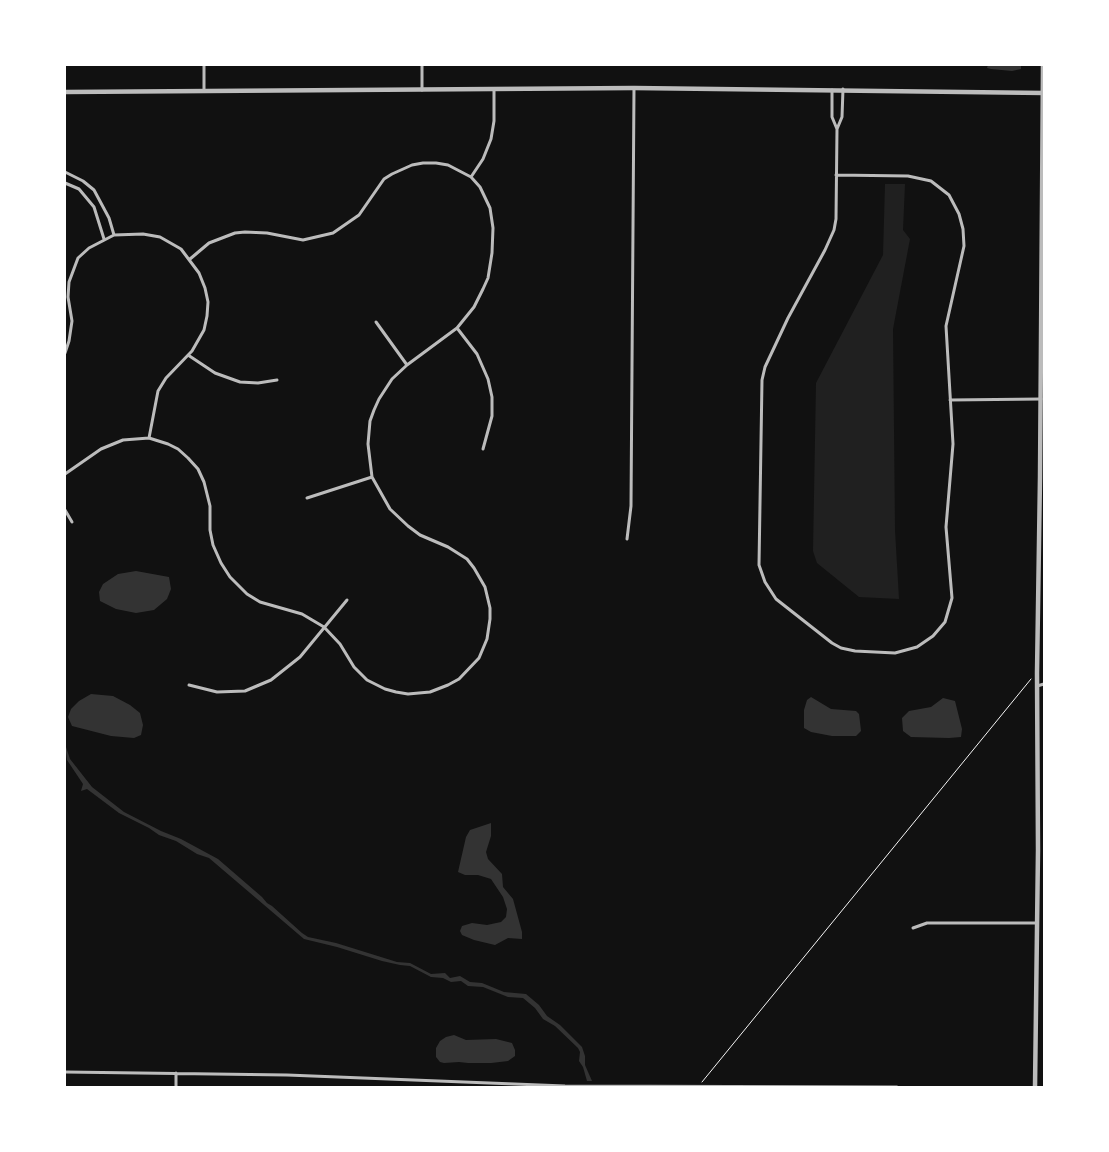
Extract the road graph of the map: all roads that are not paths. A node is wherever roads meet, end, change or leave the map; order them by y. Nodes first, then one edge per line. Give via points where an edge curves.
1 (204, 65) edge
2 (422, 65) edge
3 (1044, 65) edge
4 (634, 88) junction
5 (494, 89) junction
6 (832, 89) junction
7 (843, 89) junction
8 (422, 90) junction
9 (204, 91) junction
10 (65, 92) edge
11 (1043, 93) edge
12 (837, 129) junction
13 (65, 172) edge
14 (836, 176) junction
15 (471, 177) junction
16 (83, 181) junction
17 (65, 183) edge
18 (79, 189) junction
19 (102, 203) junction
20 (94, 207) junction
21 (114, 235) junction
22 (104, 239) junction
23 (190, 259) junction
24 (1043, 261) edge
25 (376, 322) dead end
26 (457, 328) junction
27 (65, 353) edge
28 (188, 355) junction
29 (407, 365) junction
30 (1043, 378) edge
31 (277, 380) dead end
32 (1041, 399) junction
33 (950, 400) junction
34 (149, 438) junction
35 (483, 449) dead end
36 (65, 474) edge
37 (372, 477) junction
38 (307, 498) dead end
39 (65, 510) edge
40 (72, 522) dead end
41 (628, 539) dead end
42 (348, 600) dead end
43 (324, 627) junction
44 (1044, 684) edge
45 (189, 685) dead end
46 (1037, 686) junction
47 (1037, 923) junction
48 (913, 928) dead end
49 (65, 1072) edge
50 (176, 1073) junction
51 (700, 1086) edge
52 (719, 1086) edge
53 (176, 1087) edge
54 (897, 1087) edge
55 (1035, 1087) edge

1 - 9 street
2 - 8 street
3 - 11 street
4 - 5 street
4 - 6 street
4 - 41 street via 631,506
5 - 8 street
5 - 15 street via 491,139
6 - 7 street
6 - 12 street via 832,117
7 - 11 street
7 - 12 street via 842,117
8 - 9 street
9 - 10 street
11 - 24 street
12 - 14 street
13 - 16 street
14 - 33 street via 908,176 930,181 949,195 959,214 964,229 964,246 946,326
14 - 33 street via 836,219 831,238 763,372 760,565 765,582 776,598 841,648 861,652 901,652 922,644 945,622 952,592 946,527 953,450
15 - 23 street via 448,165 423,162 412,165 384,179 359,215 332,233 303,240 267,233 235,233 209,243
15 - 26 street via 490,208 492,254 488,278 480,296
16 - 18 street
16 - 19 street
17 - 18 street
18 - 20 street
19 - 20 street
19 - 21 street
20 - 22 street
21 - 22 street
21 - 23 street via 160,237 181,249
22 - 27 street via 78,258 70,274 68,297 72,321
23 - 28 street via 199,273 208,302 204,330
24 - 30 street
25 - 29 street
26 - 29 street
26 - 35 street via 477,354 492,397 492,416
28 - 31 street via 215,373 240,382
28 - 34 street via 158,391
29 - 37 street via 386,388 370,421 368,449
30 - 32 street
32 - 33 street
32 - 46 street
34 - 36 street via 116,442
34 - 43 street via 178,449 198,469 208,493 213,545 220,563 235,583 260,602 302,614
37 - 38 street
37 - 43 street via 390,509 408,526 458,553 474,568 488,598 490,619 486,639 479,658 459,679 430,692 408,694 385,689 360,674
39 - 40 street
42 - 43 street
43 - 45 street via 300,657 271,680 245,691 217,692
44 - 46 street
46 - 47 street
47 - 48 street via 927,923
47 - 55 street
49 - 50 street
50 - 51 street via 565,1086
50 - 53 street
51 - 52 street
52 - 54 street

